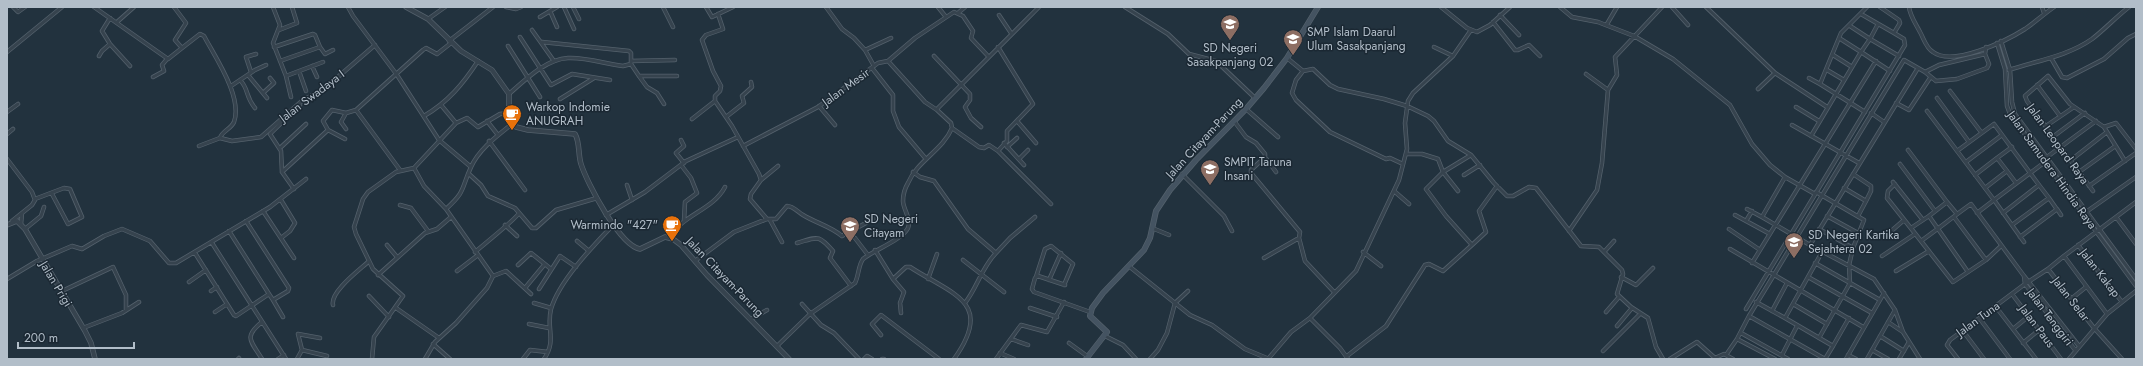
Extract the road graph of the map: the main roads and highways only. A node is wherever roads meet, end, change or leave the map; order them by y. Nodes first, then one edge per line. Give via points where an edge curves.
1 (1318, 7) edge
2 (1087, 358) edge

1 - 2 main road, Jalan Citayam-Parung via 1287,58 1246,110 1182,174 1159,206 1146,246 1130,267 1103,293 1090,312 1091,317 1106,330 1106,336

